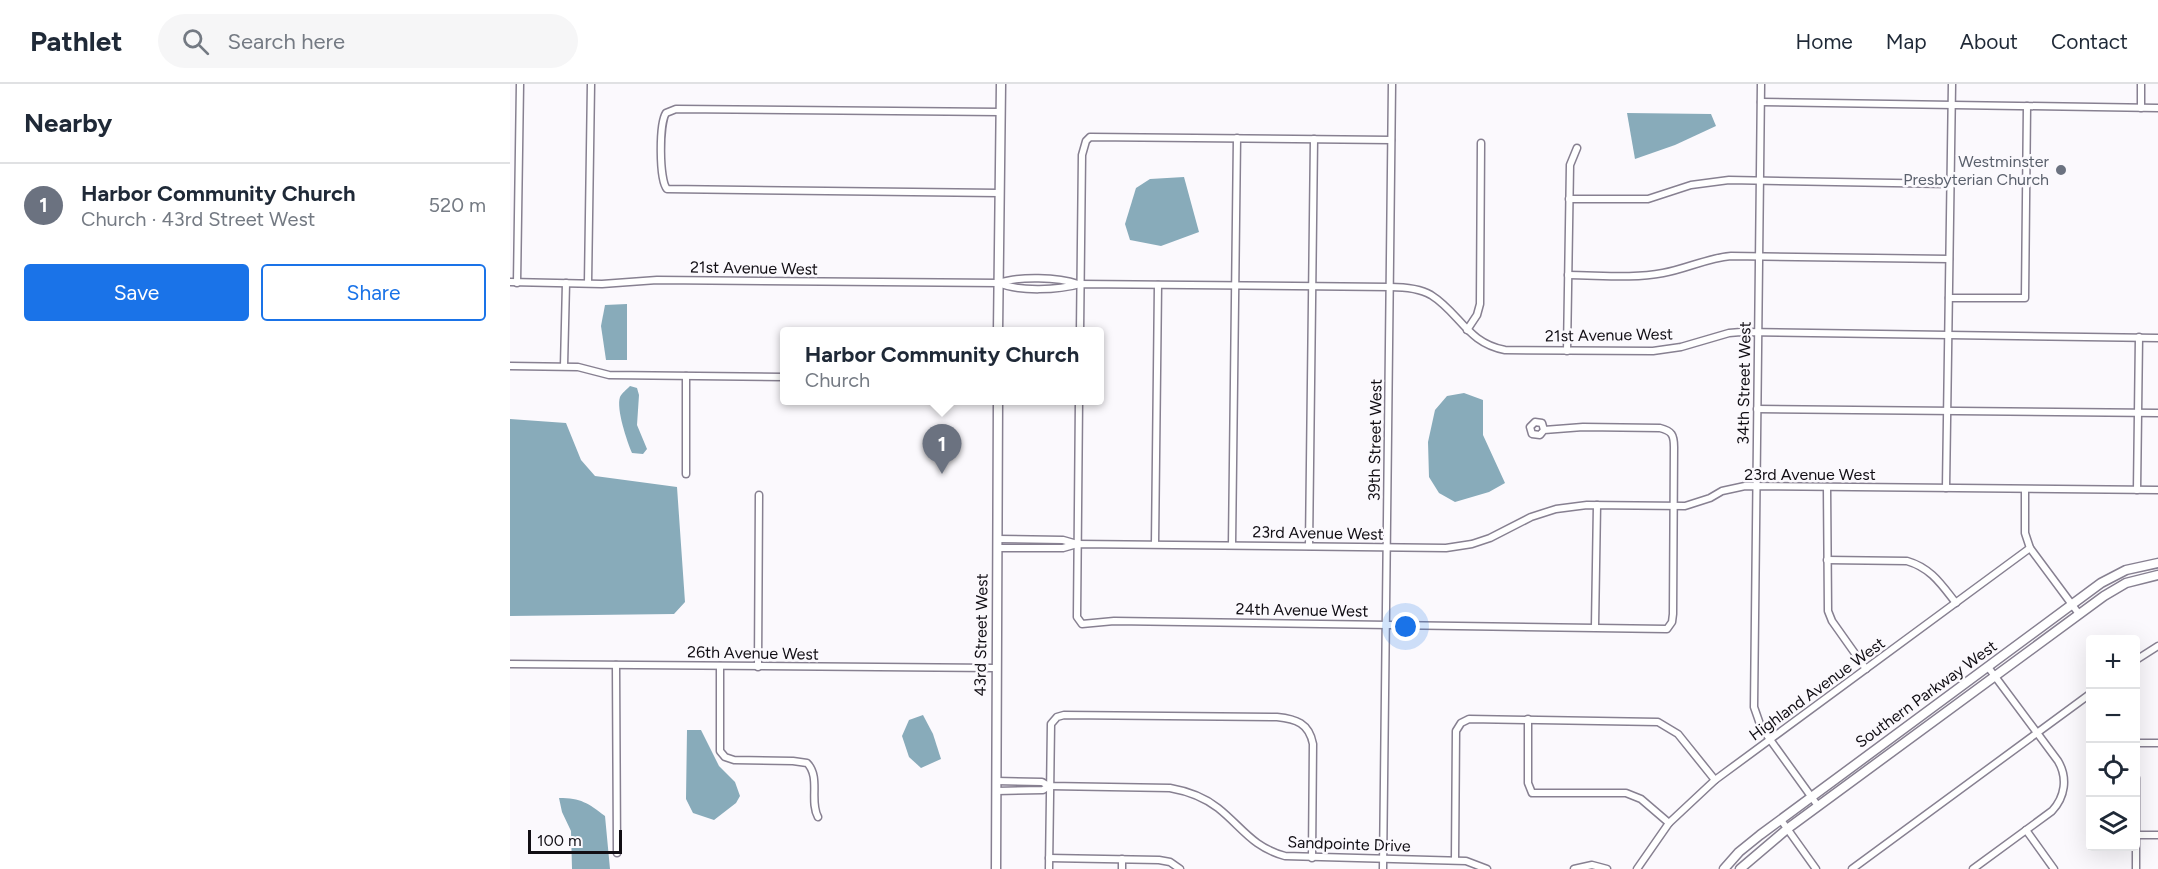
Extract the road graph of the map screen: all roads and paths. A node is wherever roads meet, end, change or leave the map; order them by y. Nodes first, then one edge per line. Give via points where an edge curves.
1 (520, 84) edge
2 (591, 84) edge
3 (1001, 84) edge
4 (1392, 84) edge
5 (1761, 84) edge
6 (1952, 84) edge
7 (2141, 84) edge
8 (1761, 102) junction
9 (1952, 106) junction
10 (2027, 106) junction
11 (2141, 108) junction
12 (2158, 108) edge
13 (1000, 112) junction
14 (1237, 138) junction
15 (1314, 139) junction
16 (1391, 140) junction
17 (1481, 143) dead end
18 (1577, 148) dead end
19 (1760, 181) junction
20 (1950, 184) junction
21 (999, 193) junction
22 (1569, 199) junction
23 (1758, 257) junction
24 (1948, 259) junction
25 (1568, 275) junction
26 (514, 282) edge
27 (566, 283) junction
28 (588, 283) junction
29 (999, 283) junction
30 (1080, 284) junction
31 (1158, 285) junction
32 (1235, 286) junction
33 (1313, 287) junction
34 (1390, 287) junction
35 (1949, 298) junction
36 (998, 327) edge
37 (1080, 327) edge
38 (1467, 330) junction
39 (1758, 333) junction
40 (1949, 336) junction
41 (2139, 337) junction
42 (2158, 338) edge
43 (1567, 351) junction
44 (510, 366) edge
45 (564, 366) junction
46 (686, 376) junction
47 (780, 377) edge
48 (998, 405) edge
49 (1079, 405) edge
50 (1757, 409) junction
51 (1947, 411) junction
52 (2138, 413) junction
53 (2158, 413) edge
54 (1544, 430) dead end
55 (686, 474) dead end
56 (1756, 486) junction
57 (1827, 487) junction
58 (1946, 488) junction
59 (2025, 490) junction
60 (2137, 490) junction
61 (2158, 490) edge
62 (759, 495) dead end
63 (1597, 505) junction
64 (1674, 506) junction
65 (997, 539) junction
66 (1077, 544) junction
67 (1155, 544) junction
68 (1232, 545) junction
69 (1310, 546) junction
70 (1387, 547) junction
71 (997, 548) junction
72 (2030, 548) junction
73 (1827, 560) junction
74 (2158, 563) edge
75 (2158, 575) edge
76 (1956, 603) junction
77 (2072, 605) junction
78 (2079, 614) junction
79 (1386, 625) junction
80 (1595, 626) junction
81 (2158, 646) edge
82 (2140, 657) edge
83 (510, 664) edge
84 (616, 665) junction
85 (720, 666) junction
86 (758, 667) junction
87 (1988, 667) junction
88 (995, 668) junction
89 (1866, 669) junction
90 (1995, 676) junction
91 (2086, 698) edge
92 (1528, 719) junction
93 (2037, 733) junction
94 (1770, 740) junction
95 (2140, 743) edge
96 (2158, 743) edge
97 (1715, 780) junction
98 (996, 781) junction
99 (1049, 786) junction
100 (996, 791) junction
101 (1812, 797) junction
102 (1818, 806) junction
103 (818, 817) dead end
104 (1780, 820) junction
105 (1669, 823) junction
106 (1787, 829) junction
107 (2026, 830) junction
108 (2140, 835) edge
109 (2158, 835) edge
110 (2136, 851) edge
111 (617, 853) dead end
112 (1049, 858) junction
113 (1312, 858) junction
114 (1122, 859) junction
115 (1384, 860) junction
116 (1455, 860) junction
117 (996, 869) edge
118 (1049, 869) edge
119 (1122, 869) edge
120 (1180, 869) edge
121 (1383, 869) edge
122 (1487, 869) edge
123 (1574, 869) edge
124 (1607, 869) edge
125 (1637, 869) edge
126 (1724, 869) edge
127 (1740, 869) edge
128 (1816, 869) edge
129 (1852, 869) edge
130 (1973, 869) edge
131 (2054, 869) edge
132 (2136, 869) edge

1 - 26 street
2 - 28 street
3 - 13 street
4 - 16 street, 39th Street West
5 - 8 street, 34th Street West
6 - 9 street
7 - 11 street
8 - 9 street
8 - 19 street, 34th Street West
9 - 10 street
9 - 20 street
10 - 11 street
10 - 35 street via 2025,298
11 - 12 street
13 - 21 street
13 - 21 street via 676,109 666,113 662,124 662,175 667,189
14 - 15 street
14 - 30 street via 1090,137 1082,155
14 - 32 street
15 - 16 street
15 - 33 street
16 - 34 street, 39th Street West
17 - 38 street via 1480,304
18 - 22 street via 1570,165
19 - 20 street
19 - 22 street via 1703,183 1648,199
19 - 23 street, 34th Street West
20 - 24 street
21 - 29 street
22 - 25 street
23 - 24 street
23 - 25 street via 1717,257 1648,275
23 - 39 street, 34th Street West
24 - 35 street
25 - 43 street
26 - 27 street, 21st Avenue West
27 - 28 street, 21st Avenue West
27 - 45 street
28 - 29 street, 21st Avenue West
29 - 30 street, 21st Avenue West via 1009,279 1066,280
29 - 36 street
30 - 31 street, 21st Avenue West
30 - 37 street
31 - 32 street, 21st Avenue West
31 - 67 street
32 - 33 street, 21st Avenue West
32 - 68 street
33 - 34 street, 21st Avenue West
33 - 69 street
34 - 38 street, 21st Avenue West via 1416,289 1430,295
34 - 70 street, 39th Street West
35 - 40 street
38 - 43 street, 21st Avenue West via 1476,339 1500,349
39 - 40 street, 21st Avenue West
39 - 43 street, 21st Avenue West via 1729,333 1653,351
39 - 50 street, 34th Street West
40 - 41 street, 21st Avenue West
40 - 51 street
41 - 42 street, 21st Avenue West
41 - 52 street
44 - 45 street
45 - 46 street via 609,375
46 - 47 street
46 - 55 street
48 - 65 street, 43rd Street West
49 - 66 street
50 - 51 street
50 - 56 street, 34th Street West
51 - 52 street
51 - 58 street
52 - 53 street
52 - 60 street
54 - 64 street via 1670,430 1674,447
56 - 57 street, 23rd Avenue West
56 - 64 street, 23rd Avenue West via 1730,488 1696,503
56 - 94 street, 34th Street West via 1754,707 1757,721
57 - 58 street, 23rd Avenue West
57 - 73 street
58 - 59 street, 23rd Avenue West
59 - 60 street, 23rd Avenue West
59 - 72 street via 2025,533
60 - 61 street, 23rd Avenue West
62 - 86 street
63 - 64 street, 23rd Avenue West
63 - 70 street, 23rd Avenue West via 1545,512 1472,544 1446,548
63 - 80 street
64 - 80 street, 24th Avenue West via 1670,627
65 - 66 street, 23rd Avenue West via 1063,540
65 - 71 street, 43rd Street West
66 - 67 street, 23rd Avenue West
66 - 71 street, 23rd Avenue West via 1063,548
66 - 79 street, 24th Avenue West via 1077,617 1085,624 1114,621
67 - 68 street, 23rd Avenue West
68 - 69 street, 23rd Avenue West
69 - 70 street, 23rd Avenue West
70 - 79 street, 39th Street West
71 - 88 street, 43rd Street West
72 - 76 street, Highland Avenue West
72 - 77 street
73 - 76 street via 1914,563 1936,576
73 - 89 street via 1827,602 1832,621
74 - 77 street, Southern Parkway West via 2118,574
75 - 78 street, Southern Parkway West via 2118,586
76 - 89 street, Highland Avenue West
77 - 78 street
77 - 87 street, Southern Parkway West
78 - 90 street, Southern Parkway West
79 - 80 street, 24th Avenue West
79 - 115 street, 39th Street West
81 - 82 street
83 - 84 street, 26th Avenue West
84 - 85 street, 26th Avenue West
84 - 111 street
85 - 86 street, 26th Avenue West
85 - 103 street via 720,751 734,760 801,762 810,766
86 - 88 street, 26th Avenue West
87 - 90 street
87 - 101 street, Southern Parkway West
88 - 98 street, 43rd Street West
89 - 94 street, Highland Avenue West
90 - 93 street
90 - 102 street, Southern Parkway West
91 - 93 street
92 - 97 street via 1658,722 1678,734
92 - 105 street via 1528,783 1532,793 1626,793 1641,799
92 - 116 street via 1469,719 1456,731
93 - 107 street via 2062,768 2064,787 2055,808
93 - 129 street
94 - 97 street, Highland Avenue West
94 - 101 street, 34th Street West
95 - 96 street
97 - 105 street, Highland Avenue West
98 - 99 street, Sandpointe Drive via 1042,782
98 - 100 street, 43rd Street West
99 - 100 street, Sandpointe Drive via 1043,790
99 - 112 street
99 - 113 street, Sandpointe Drive via 1163,787 1185,791 1213,804 1247,837 1272,852
99 - 113 street via 1051,724 1064,715 1297,720 1310,733 1313,744
100 - 117 street, 43rd Street West
101 - 102 street, 34th Street West
101 - 104 street, Southern Parkway West
102 - 106 street, Southern Parkway West
104 - 106 street
104 - 126 street, Southern Parkway West
105 - 125 street, Highland Avenue West
106 - 127 street, Southern Parkway West
106 - 128 street
107 - 130 street
107 - 131 street
108 - 109 street
110 - 132 street
112 - 114 street
112 - 118 street
113 - 115 street, Sandpointe Drive
114 - 119 street
114 - 120 street via 1165,860
115 - 116 street, Sandpointe Drive
115 - 121 street, 39th Street West
116 - 122 street, Sandpointe Drive
123 - 124 street via 1592,865

